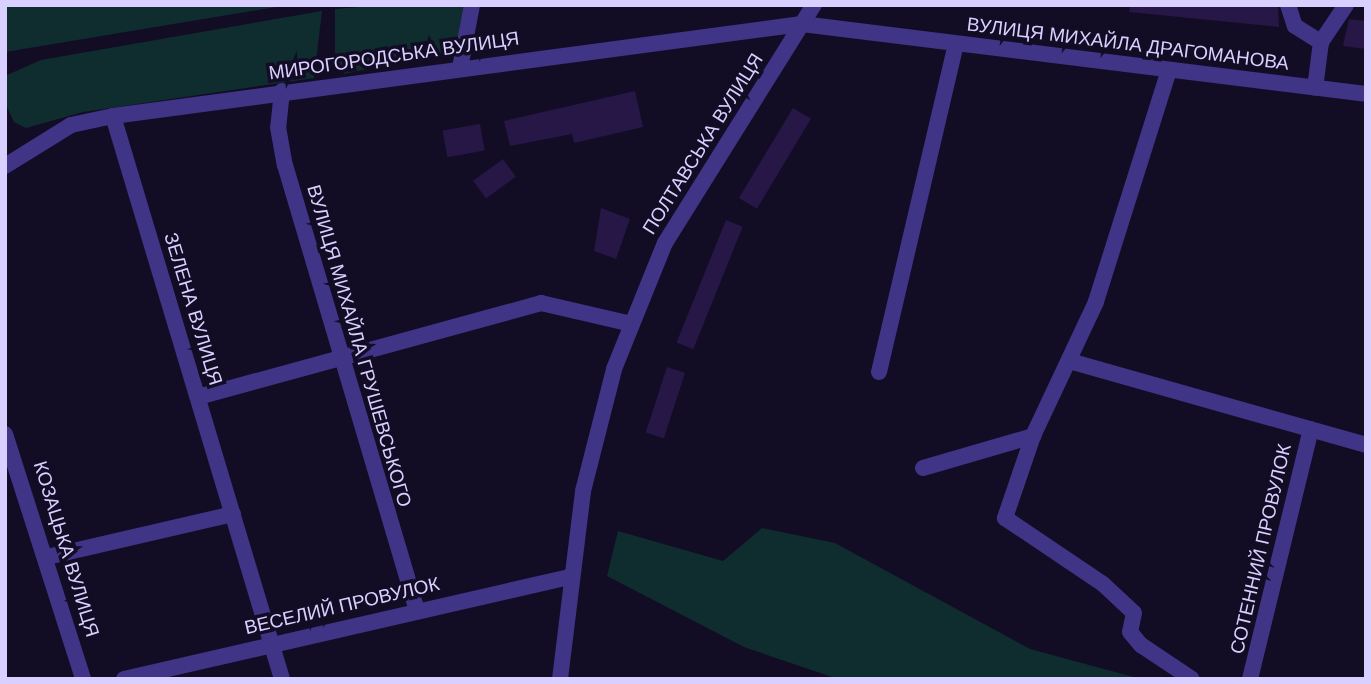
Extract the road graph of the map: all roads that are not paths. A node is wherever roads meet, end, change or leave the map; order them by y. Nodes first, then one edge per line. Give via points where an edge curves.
1 (471, 5) edge
2 (814, 5) edge
3 (1288, 5) edge
4 (1346, 5) edge
5 (802, 24) junction
6 (1321, 42) junction
7 (956, 44) junction
8 (460, 68) junction
9 (1169, 70) junction
10 (1315, 88) junction
11 (282, 91) junction
12 (1366, 94) edge
13 (113, 116) junction
14 (5, 166) edge
15 (632, 324) junction
16 (338, 357) junction
17 (1073, 362) junction
18 (879, 372) dead end
19 (198, 397) junction
20 (1311, 429) junction
21 (5, 434) edge
22 (1033, 436) junction
23 (1366, 445) edge
24 (923, 468) dead end
25 (233, 514) junction
26 (47, 557) junction
27 (570, 577) junction
28 (417, 610) junction
29 (272, 643) junction
30 (83, 679) edge
31 (124, 679) edge
32 (282, 679) edge
33 (560, 679) edge
34 (1192, 679) edge
35 (1250, 679) edge

1 - 8 street
2 - 5 street, ПОЛТАВСЬКА ВУЛИЦЯ
3 - 6 street via 1295,26
4 - 6 street
5 - 7 street, ВУЛИЦЯ МИХАЙЛА ДРАГОМАНОВА
5 - 8 street, МИРОГОРОДСЬКА ВУЛИЦЯ
5 - 15 street, ПОЛТАВСЬКА ВУЛИЦЯ via 665,243
6 - 10 street
7 - 9 street, ВУЛИЦЯ МИХАЙЛА ДРАГОМАНОВА
7 - 18 street
8 - 11 street, МИРОГОРОДСЬКА ВУЛИЦЯ
9 - 10 street, ВУЛИЦЯ МИХАЙЛА ДРАГОМАНОВА
9 - 17 street
10 - 12 street, ВУЛИЦЯ МИХАЙЛА ДРАГОМАНОВА
11 - 13 street, МИРОГОРОДСЬКА ВУЛИЦЯ
11 - 16 street, ВУЛИЦЯ МИХАЙЛА ГРУШЕВСЬКОГО via 278,127 285,165
13 - 14 street, МИРОГОРОДСЬКА ВУЛИЦЯ via 71,125
13 - 19 street, ЗЕЛЕНА ВУЛИЦЯ
15 - 16 street via 541,303
15 - 27 street, ПОЛТАВСЬКА ВУЛИЦЯ via 583,491
16 - 19 street
16 - 28 street, ВУЛИЦЯ МИХАЙЛА ГРУШЕВСЬКОГО
17 - 20 street
17 - 22 street
19 - 25 street, ЗЕЛЕНА ВУЛИЦЯ
20 - 23 street
20 - 35 street, СОТЕННИЙ ПРОВУЛОК
21 - 26 street, КОЗАЦЬКА ВУЛИЦЯ
22 - 24 street
22 - 34 street via 1006,524 1103,584 1134,613 1130,632 1141,645
25 - 26 street
25 - 29 street, ЗЕЛЕНА ВУЛИЦЯ
26 - 30 street, КОЗАЦЬКА ВУЛИЦЯ
27 - 28 street, ВЕСЕЛИЙ ПРОВУЛОК
27 - 33 street, ПОЛТАВСЬКА ВУЛИЦЯ
28 - 29 street, ВЕСЕЛИЙ ПРОВУЛОК
29 - 31 street, ВЕСЕЛИЙ ПРОВУЛОК
29 - 32 street, ЗЕЛЕНА ВУЛИЦЯ

